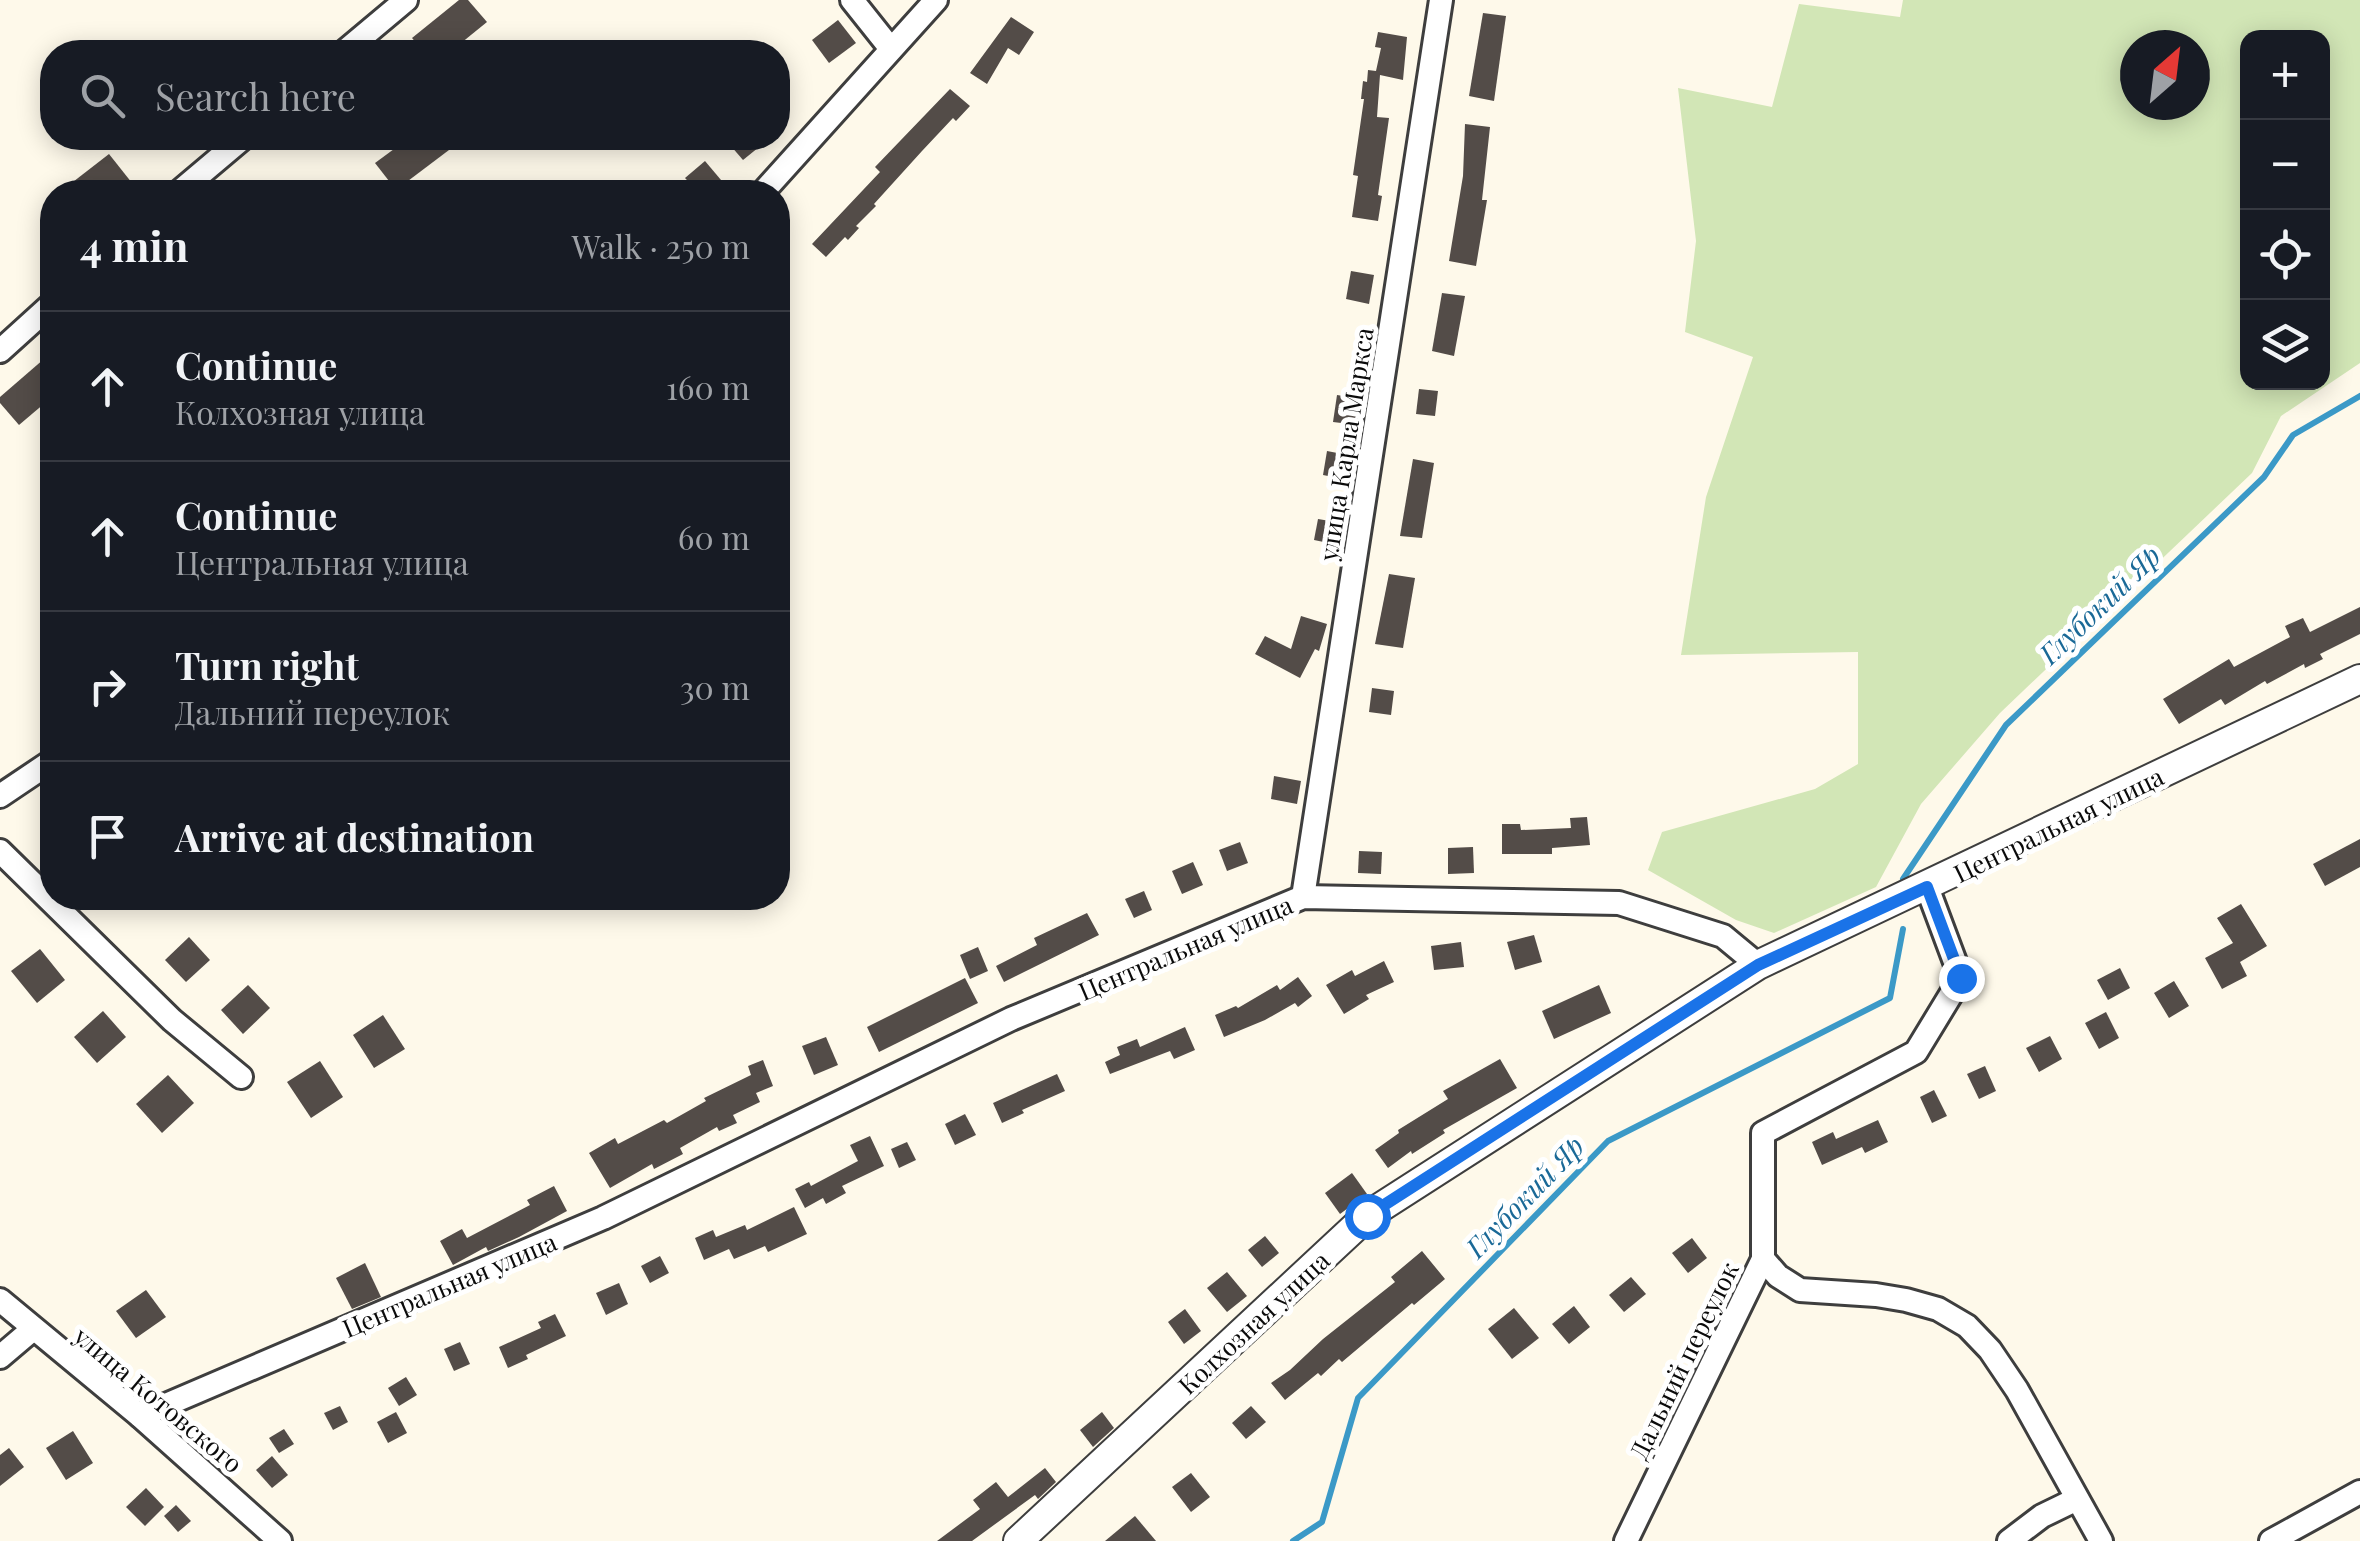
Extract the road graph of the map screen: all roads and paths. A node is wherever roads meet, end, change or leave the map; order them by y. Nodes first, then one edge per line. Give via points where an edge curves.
1 (406, 0) edge
2 (852, 0) edge
3 (936, 0) edge
4 (1441, 0) edge
5 (358, 40) edge
6 (891, 49) junction
7 (230, 150) edge
8 (196, 180) edge
9 (774, 180) edge
10 (40, 315) edge
11 (0, 351) edge
12 (2360, 679) edge
13 (40, 769) edge
14 (0, 796) edge
15 (0, 851) edge
16 (1927, 887) junction
17 (40, 890) edge
18 (1303, 897) junction
19 (60, 910) edge
20 (1758, 965) junction
21 (241, 1077) dead end
22 (1763, 1259) junction
23 (0, 1300) edge
24 (32, 1329) junction
25 (0, 1357) edge
26 (140, 1416) junction
27 (2360, 1492) edge
28 (2077, 1499) junction
29 (2275, 1540) edge
30 (280, 1541) edge
31 (1018, 1541) edge
32 (1626, 1541) edge
33 (2009, 1541) edge
34 (2102, 1541) edge

1 - 5 street
2 - 6 street
3 - 6 street
4 - 18 street, улица Карла Маркса
6 - 9 street
7 - 8 street
10 - 11 street
12 - 16 street, Центральная улица
13 - 14 street
15 - 17 street
16 - 20 street, Центральная улица
16 - 22 street, Дальний переулок via 1961,978 1916,1052 1763,1134
18 - 20 street, Центральная улица via 1619,903 1723,936
18 - 26 street, Центральная улица via 1011,1019 603,1218
19 - 21 street
20 - 31 street, Колхозная улица via 1367,1216
22 - 28 street via 1800,1290 1906,1300 1968,1326 2017,1390
22 - 32 street, Дальний переулок
23 - 24 street, улица Котовского
24 - 25 street
24 - 26 street, улица Котовского
26 - 30 street, улица Котовского
27 - 29 street
28 - 33 street
28 - 34 street

